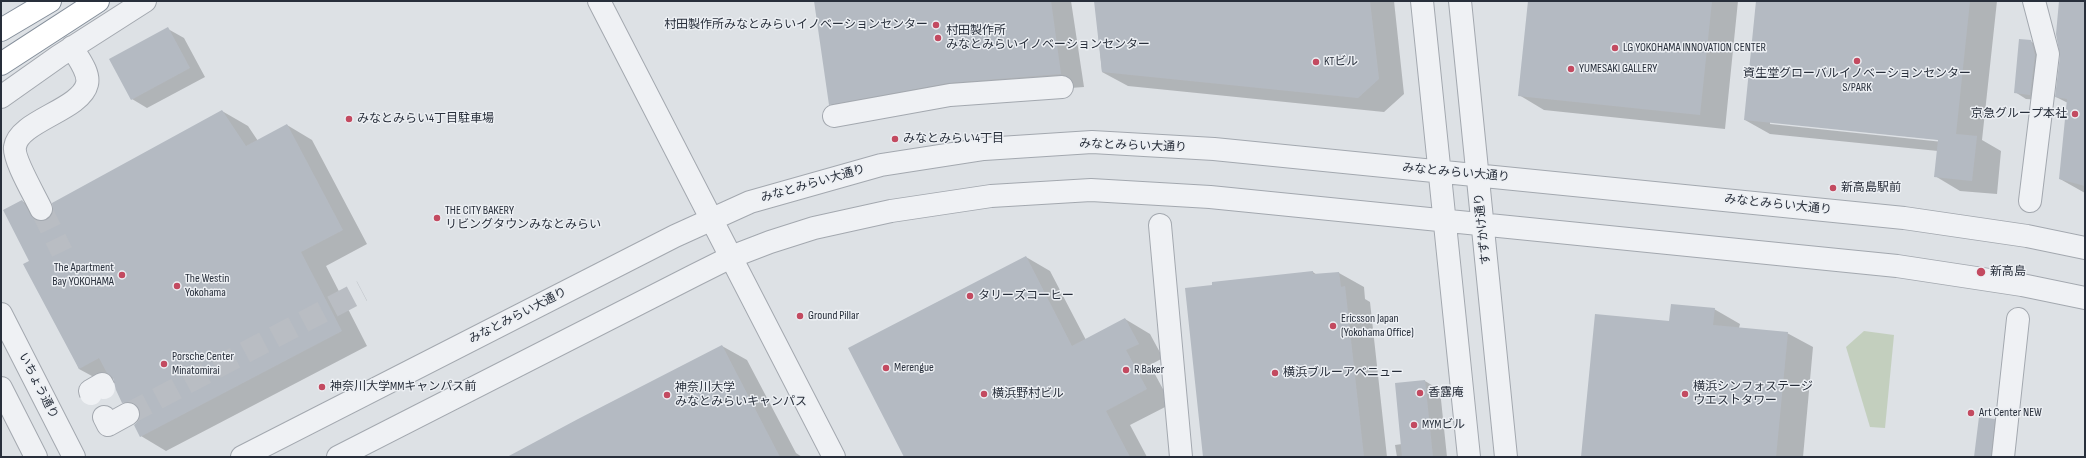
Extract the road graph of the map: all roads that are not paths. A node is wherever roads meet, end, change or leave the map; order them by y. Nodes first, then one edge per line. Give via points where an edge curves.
1 (50, 1) edge
2 (98, 1) edge
3 (145, 1) edge
4 (599, 1) edge
5 (1422, 1) edge
6 (1460, 1) edge
7 (2034, 1) edge
8 (1, 30) edge
9 (72, 47) junction
10 (1, 64) edge
11 (1062, 87) dead end
12 (1, 97) edge
13 (834, 116) dead end
14 (1440, 172) junction
15 (1477, 175) junction
16 (2030, 201) dead end
17 (41, 209) tunnel mouth
18 (711, 218) junction
19 (1444, 221) junction
20 (1160, 225) dead end
21 (1482, 225) junction
22 (2085, 248) edge
23 (731, 257) junction
24 (2085, 298) edge
25 (1, 314) edge
26 (2018, 319) dead end
27 (1, 388) edge
28 (36, 457) edge
29 (74, 457) edge
30 (242, 457) edge
31 (338, 457) edge
32 (834, 457) edge
33 (1181, 457) edge
34 (1468, 457) edge
35 (1506, 457) edge
36 (2003, 457) edge

1 - 8 highway
2 - 10 highway
3 - 9 street
4 - 18 street
5 - 14 street
6 - 15 street, すずかけ通り
7 - 16 street via 2048,54
9 - 12 street
9 - 17 street via 86,74 87,83 82,93 74,101 30,128 18,138 15,147 22,171
11 - 13 street via 949,89
14 - 15 street, みなとみらい大通り
14 - 18 street, みなとみらい大通り via 1214,149 1092,142 992,148 882,165 784,191
14 - 19 street
15 - 21 street, すずかけ通り
15 - 22 street, みなとみらい大通り via 1904,218 2027,236
18 - 23 street
18 - 30 street, みなとみらい大通り
19 - 21 street
19 - 23 street via 1210,197 1091,190 991,196 891,210 814,228
19 - 34 street
20 - 33 street
21 - 24 street via 1897,266 2022,285
21 - 35 street, すずかけ通り
23 - 31 street
23 - 32 street
25 - 29 street, いちょう通り
26 - 36 street
27 - 28 street

